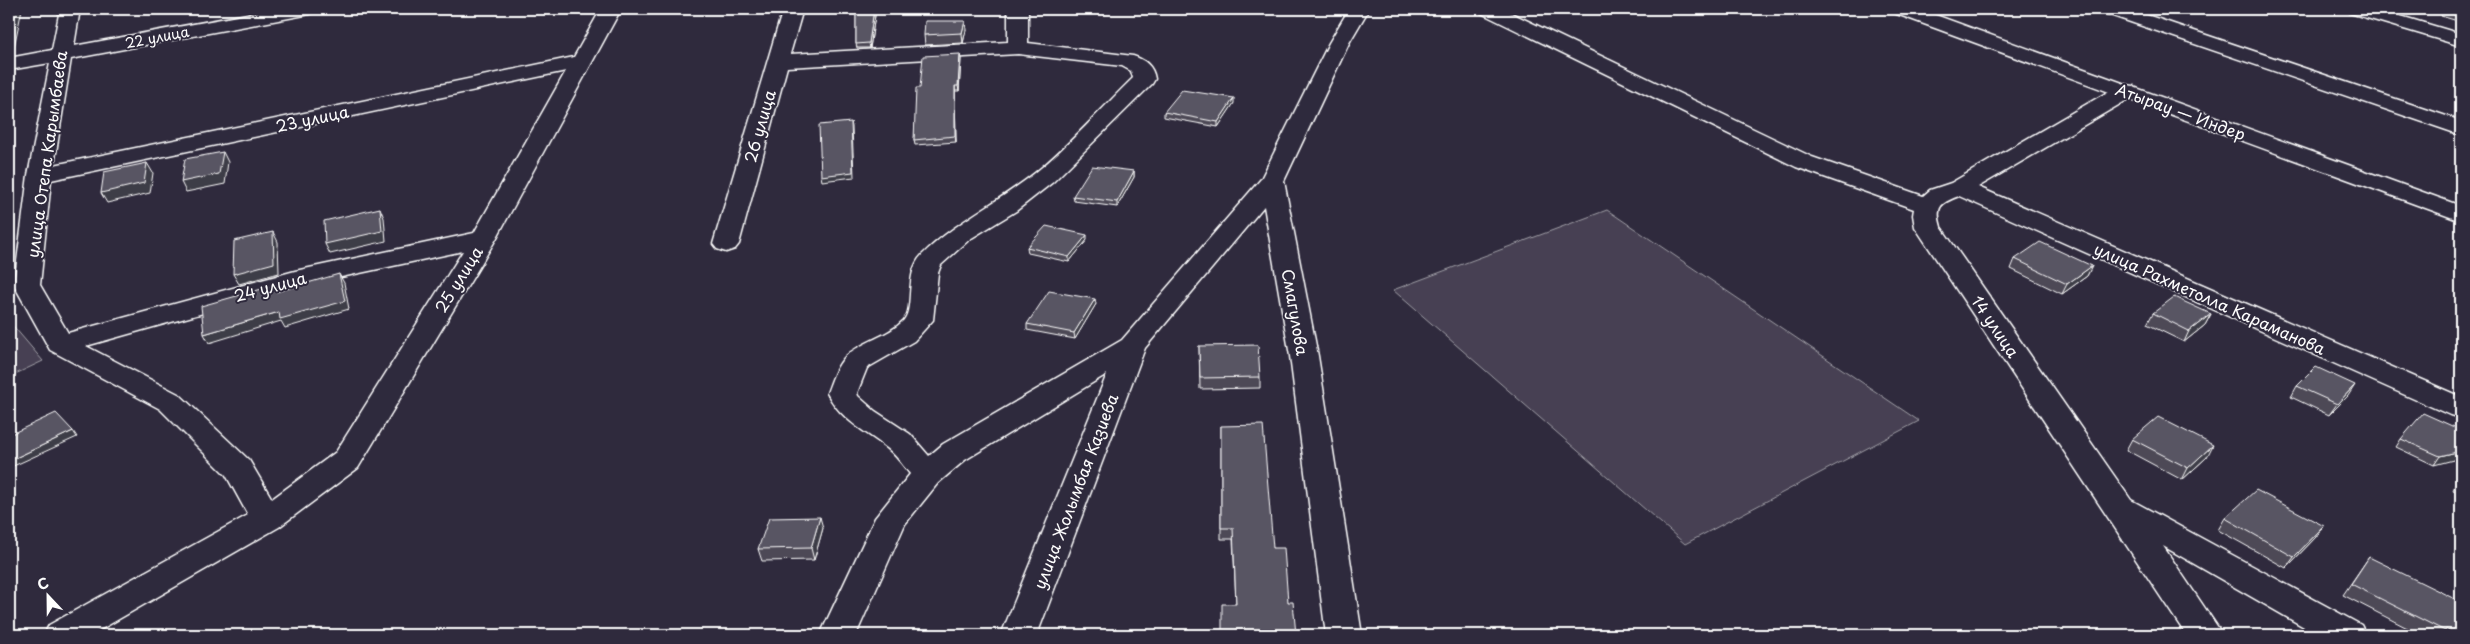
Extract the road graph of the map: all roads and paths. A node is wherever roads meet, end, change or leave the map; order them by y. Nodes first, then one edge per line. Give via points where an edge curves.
1 (70, 9) edge
2 (305, 9) edge
3 (611, 9) edge
4 (793, 9) edge
5 (1018, 9) edge
6 (1359, 9) edge
7 (1488, 9) edge
8 (1901, 9) edge
9 (1943, 9) edge
10 (2111, 9) edge
11 (2357, 9) edge
12 (2461, 40) edge
13 (1018, 48) junction
14 (60, 55) junction
15 (584, 61) junction
16 (778, 61) junction
17 (9, 64) edge
18 (2126, 91) junction
19 (2461, 128) edge
20 (40, 175) junction
21 (1272, 181) junction
22 (1960, 188) junction
23 (2461, 195) edge
24 (1927, 205) junction
25 (2461, 214) edge
26 (483, 239) junction
27 (726, 244) dead end
28 (60, 344) junction
29 (1132, 346) junction
30 (2461, 408) edge
31 (927, 475) junction
32 (2120, 508) junction
33 (268, 519) junction
34 (62, 635) edge
35 (838, 635) edge
36 (1019, 635) edge
37 (1344, 635) edge
38 (2205, 635) edge
39 (2348, 635) edge

1 - 14 street, улица Отепа Карымбаева
2 - 14 street, 22 улица
3 - 15 street, 25 улица
4 - 16 street, 26 улица
5 - 13 street
6 - 21 street via 1339,43
7 - 24 street via 1804,162
8 - 18 street, Атырау — Индер
9 - 23 street, Атырау — Индер
10 - 19 street
11 - 12 street
13 - 16 street
13 - 31 street via 1126,60 1137,64 1144,79 1045,176 1007,206 960,234 930,262 925,273 919,320 904,335 857,362 851,369 842,393 845,401 894,438
14 - 17 street, 22 улица
14 - 20 street, улица Отепа Карымбаева
15 - 20 street, 23 улица
15 - 26 street, 25 улица
16 - 27 street, 26 улица
18 - 22 street
18 - 25 street, Атырау — Индер
20 - 28 street, улица Отепа Карымбаева via 27,284
21 - 29 street, улица Жолымбая Казиева
21 - 37 street, Смагулова via 1304,356
22 - 24 street via 1939,195
22 - 30 street, улица Рахметолла Караманова
24 - 32 street, 14 улица via 1928,227
26 - 28 street, 24 улица via 295,279
26 - 33 street, 25 улица via 347,460
28 - 33 street via 170,402 238,468
29 - 31 street, улица Жолымбая Казиева via 954,452
29 - 36 street, улица Жолымбая Казиева
31 - 35 street, улица Жолымбая Казиева via 891,518
32 - 38 street, 14 улица
32 - 39 street
33 - 34 street, 25 улица

